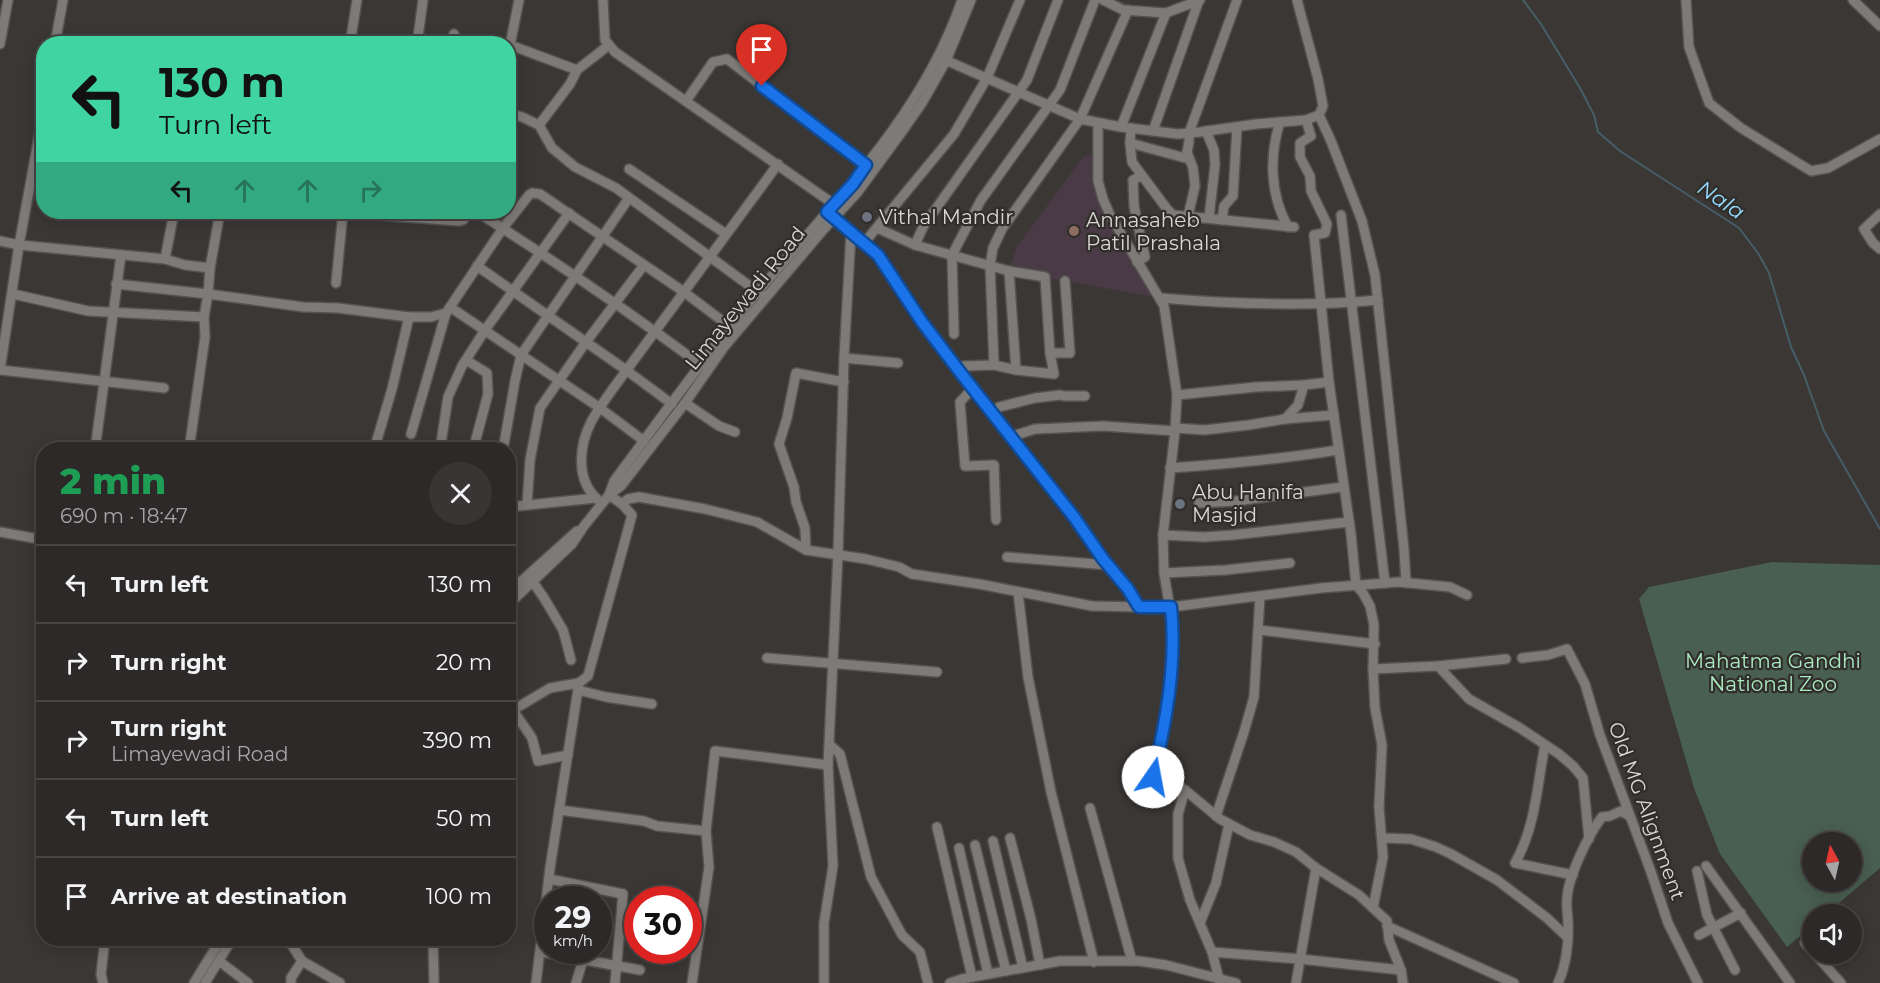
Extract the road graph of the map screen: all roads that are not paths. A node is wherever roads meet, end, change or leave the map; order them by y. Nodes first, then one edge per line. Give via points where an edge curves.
1 (8, 0) edge
2 (63, 0) edge
3 (357, 0) edge
4 (423, 0) edge
5 (519, 0) edge
6 (603, 0) edge
7 (962, 0) edge
8 (971, 0) edge
9 (1020, 0) edge
10 (1058, 0) edge
11 (1095, 0) edge
12 (1103, 0) edge
13 (1199, 0) edge
14 (1237, 0) edge
15 (1297, 0) edge
16 (1686, 0) edge
17 (1853, 0) edge
18 (1128, 10) junction
19 (1166, 13) junction
20 (1880, 26) edge
21 (56, 36) edge
22 (351, 36) edge
23 (418, 36) edge
24 (512, 36) edge
25 (0, 44) edge
26 (609, 45) junction
27 (516, 47) edge
28 (942, 59) junction
29 (577, 70) junction
30 (987, 78) junction
31 (1019, 92) junction
32 (686, 101) junction
33 (1048, 105) junction
34 (516, 115) edge
35 (1319, 115) junction
36 (1080, 119) junction
37 (1306, 120) junction
38 (1280, 122) junction
39 (1098, 123) junction
40 (539, 125) junction
41 (1237, 127) junction
42 (1126, 128) junction
43 (1153, 131) junction
44 (1206, 132) junction
45 (1189, 133) junction
46 (1880, 139) edge
47 (1130, 143) junction
48 (36, 153) edge
49 (1189, 159) junction
50 (778, 164) junction
51 (866, 165) junction
52 (629, 169) dead end
53 (1141, 176) junction
54 (629, 198) junction
55 (835, 205) junction
56 (516, 212) edge
57 (569, 213) junction
58 (1880, 214) edge
59 (831, 215) junction
60 (1341, 215) dead end
61 (1188, 216) junction
62 (1209, 218) junction
63 (173, 219) edge
64 (219, 219) edge
65 (342, 219) edge
66 (446, 219) edge
67 (463, 219) edge
68 (488, 219) edge
69 (510, 219) edge
70 (1221, 220) junction
71 (503, 228) junction
72 (877, 228) junction
73 (851, 232) junction
74 (726, 234) junction
75 (603, 237) junction
76 (0, 241) edge
77 (864, 243) junction
78 (19, 245) junction
79 (915, 245) junction
80 (1880, 249) edge
81 (541, 252) junction
82 (121, 255) junction
83 (952, 255) junction
84 (710, 256) junction
85 (165, 259) junction
86 (1137, 262) junction
87 (644, 265) junction
88 (990, 265) junction
89 (477, 266) junction
90 (210, 268) junction
91 (1009, 271) junction
92 (576, 276) junction
93 (1065, 281) dead end
94 (336, 283) dead end
95 (116, 284) junction
96 (513, 291) junction
97 (684, 292) junction
98 (13, 294) junction
99 (208, 294) junction
100 (762, 295) junction
101 (1160, 298) junction
102 (1378, 300) junction
103 (615, 303) junction
104 (1352, 303) junction
105 (1322, 304) junction
106 (448, 310) junction
107 (112, 312) junction
108 (204, 316) junction
109 (409, 316) junction
110 (549, 316) junction
111 (729, 327) junction
112 (485, 330) junction
113 (656, 331) junction
114 (954, 334) dead end
115 (586, 342) junction
116 (1050, 353) junction
117 (521, 355) junction
118 (844, 358) junction
119 (466, 360) junction
120 (898, 363) dead end
121 (701, 365) junction
122 (994, 365) junction
123 (0, 370) edge
124 (626, 370) junction
125 (1016, 370) junction
126 (963, 376) junction
127 (559, 380) junction
128 (104, 381) junction
129 (844, 382) junction
130 (1329, 382) junction
131 (1304, 385) junction
132 (164, 388) dead end
133 (972, 389) junction
134 (1177, 395) junction
135 (1084, 396) dead end
136 (686, 402) junction
137 (672, 404) junction
138 (600, 408) junction
139 (992, 413) junction
140 (1334, 415) junction
141 (1285, 419) junction
142 (1175, 429) junction
143 (735, 432) dead end
144 (411, 434) dead end
145 (1010, 437) junction
146 (644, 441) junction
147 (96, 442) edge
148 (190, 442) edge
149 (376, 442) edge
150 (441, 442) edge
151 (476, 442) edge
152 (504, 442) edge
153 (1338, 450) junction
154 (1170, 468) junction
155 (1343, 487) junction
156 (609, 495) junction
157 (599, 501) junction
158 (1198, 503) dead end
159 (622, 504) junction
160 (526, 506) junction
161 (516, 507) edge
162 (996, 520) dead end
163 (1349, 522) junction
164 (584, 526) junction
165 (0, 532) edge
166 (1163, 535) junction
167 (36, 539) edge
168 (806, 550) junction
169 (838, 554) junction
170 (1007, 557) dead end
171 (1290, 563) dead end
172 (1108, 565) junction
173 (1164, 573) junction
174 (533, 582) junction
175 (1385, 583) junction
176 (1406, 583) junction
177 (1356, 585) junction
178 (516, 586) edge
179 (1017, 592) junction
180 (1467, 595) dead end
181 (1260, 596) junction
182 (516, 598) edge
183 (1139, 607) junction
184 (1171, 607) junction
185 (1259, 630) junction
186 (1375, 644) junction
187 (767, 658) dead end
188 (1506, 658) dead end
189 (1522, 658) dead end
190 (571, 660) dead end
191 (834, 663) junction
192 (1438, 666) junction
193 (1373, 669) junction
194 (937, 672) dead end
195 (579, 687) junction
196 (516, 704) edge
197 (652, 704) dead end
198 (516, 714) edge
199 (830, 745) junction
200 (1545, 745) junction
201 (568, 755) junction
202 (828, 765) junction
203 (1185, 790) junction
204 (1090, 808) dead end
205 (559, 810) junction
206 (1628, 814) junction
207 (1216, 816) junction
208 (1229, 824) junction
209 (937, 827) dead end
210 (706, 831) junction
211 (1010, 838) dead end
212 (1382, 838) junction
213 (1588, 839) junction
214 (993, 841) dead end
215 (975, 845) dead end
216 (959, 848) dead end
217 (1706, 866) dead end
218 (1317, 868) junction
219 (1697, 871) dead end
220 (1574, 875) junction
221 (549, 879) junction
222 (548, 886) edge
223 (1373, 908) junction
224 (1741, 913) junction
225 (1200, 923) junction
226 (1387, 926) junction
227 (1713, 927) junction
228 (1699, 935) dead end
229 (1567, 937) junction
230 (104, 946) edge
231 (217, 946) edge
232 (228, 946) edge
233 (292, 946) edge
234 (433, 946) edge
235 (1212, 952) junction
236 (1300, 959) junction
237 (219, 961) junction
238 (302, 961) junction
239 (1132, 961) junction
240 (1094, 962) junction
241 (539, 964) edge
242 (582, 964) edge
243 (605, 964) edge
244 (1824, 964) edge
245 (1040, 965) junction
246 (616, 966) junction
247 (1023, 968) junction
248 (640, 970) dead end
249 (1401, 970) junction
250 (1735, 970) dead end
251 (1006, 971) junction
252 (988, 974) junction
253 (972, 977) junction
254 (1219, 981) edge
255 (103, 983) edge
256 (194, 983) edge
257 (205, 983) edge
258 (248, 983) edge
259 (291, 983) edge
260 (340, 983) edge
261 (434, 983) edge
262 (536, 983) edge
263 (576, 983) edge
264 (615, 983) edge
265 (692, 983) edge
266 (824, 983) edge
267 (927, 983) edge
268 (951, 983) edge
269 (1236, 983) edge
270 (1296, 983) edge
271 (1403, 983) edge
272 (1514, 983) edge
273 (1558, 983) edge
274 (1698, 983) edge
275 (1790, 983) edge
276 (1841, 983) edge

1 - 25 street
2 - 21 street
3 - 22 street
4 - 23 street
5 - 24 street
6 - 26 street via 605,40
7 - 28 street
8 - 28 street
9 - 30 street
10 - 31 street
11 - 33 street via 1060,90
12 - 18 street
13 - 19 street
13 - 43 street
14 - 45 street
15 - 35 street via 1318,79 1323,106
16 - 46 street via 1689,47 1708,103 1741,128 1811,171 1828,168
17 - 20 street
18 - 19 street
18 - 36 street
19 - 42 street
26 - 29 street
26 - 32 street
27 - 29 street
28 - 30 street
28 - 51 street, Limayewadi Road
28 - 59 street, Limayewadi Road via 922,103 902,133 856,193
29 - 40 street
30 - 31 street
30 - 72 street via 954,134
31 - 33 street
31 - 79 street via 923,227
32 - 50 street
32 - 51 street via 713,62 727,59
33 - 36 street
33 - 83 street via 981,200
34 - 40 street
35 - 37 street
35 - 102 street via 1362,221
36 - 39 street
36 - 88 street via 1002,229
37 - 38 street
37 - 105 street via 1311,136 1300,143 1300,157 1326,224 1325,233 1314,235
38 - 41 street
38 - 70 street via 1273,142 1276,197 1280,212 1291,227
39 - 42 street
39 - 86 street via 1098,181 1102,199
40 - 54 street via 552,148 575,167
41 - 44 street
41 - 70 street via 1233,196 1224,206
42 - 43 street
42 - 47 street
43 - 45 street
44 - 45 street
44 - 62 street via 1215,165
45 - 49 street
47 - 49 street
47 - 53 street via 1131,162
48 - 78 street
49 - 61 street via 1195,186
50 - 55 street
50 - 74 street
51 - 55 street, Limayewadi Road
52 - 74 street
53 - 61 street via 1173,215
53 - 86 street via 1132,180 1145,257
54 - 75 street
54 - 84 street
55 - 59 street, Limayewadi Road
56 - 57 street via 532,193
57 - 75 street
57 - 81 street
58 - 80 street via 1864,229
59 - 73 street
59 - 100 street, Limayewadi Road
60 - 104 street
61 - 62 street
62 - 70 street
63 - 85 street
64 - 90 street
65 - 94 street
66 - 67 street
68 - 71 street
69 - 71 street
71 - 81 street
71 - 89 street
72 - 77 street
72 - 79 street
73 - 77 street
73 - 118 street
74 - 84 street
75 - 87 street
75 - 92 street
76 - 78 street
77 - 126 street via 878,255
78 - 82 street
78 - 98 street
79 - 83 street
81 - 92 street
81 - 96 street
82 - 85 street
82 - 95 street
83 - 88 street
83 - 114 street
84 - 97 street
84 - 100 street
85 - 90 street
86 - 101 street
87 - 97 street
87 - 103 street
88 - 91 street
88 - 122 street
89 - 96 street
89 - 106 street
90 - 99 street
91 - 116 street via 1045,277
91 - 125 street
92 - 103 street
92 - 110 street
93 - 116 street via 1070,353
95 - 99 street
95 - 107 street
96 - 110 street
96 - 112 street
97 - 111 street
97 - 113 street
98 - 107 street via 88,311
98 - 123 street
99 - 108 street
99 - 109 street
100 - 111 street, Limayewadi Road
100 - 136 street, Limayewadi Road
101 - 105 street
101 - 134 street
102 - 104 street
102 - 176 street
103 - 113 street
103 - 115 street
104 - 105 street
104 - 175 street
105 - 130 street
106 - 109 street via 431,317
106 - 112 street
106 - 144 street
107 - 108 street
107 - 128 street
108 - 148 street via 205,337
109 - 149 street
110 - 115 street
110 - 117 street
111 - 121 street, Limayewadi Road
112 - 117 street
112 - 119 street
113 - 121 street
113 - 124 street
115 - 124 street
115 - 127 street
116 - 125 street via 1054,374
117 - 127 street
117 - 152 street
118 - 120 street
118 - 129 street
119 - 150 street via 448,398
119 - 151 street via 487,373 488,394
121 - 137 street, Limayewadi Road
122 - 125 street
122 - 126 street via 964,366
123 - 128 street
124 - 137 street
124 - 138 street
126 - 133 street
127 - 138 street
127 - 160 street via 540,408
128 - 132 street
128 - 147 street
129 - 168 street via 796,373 779,444 805,528
129 - 169 street
130 - 131 street
130 - 140 street
131 - 134 street
131 - 141 street via 1298,405
133 - 139 street
133 - 162 street via 960,402 965,466 994,465
134 - 142 street
135 - 139 street via 1035,398 999,407
136 - 143 street via 719,426
136 - 156 street, Limayewadi Road via 621,486
137 - 146 street, Limayewadi Road
138 - 146 street
138 - 157 street via 583,442 583,479
139 - 145 street
140 - 141 street
140 - 153 street
141 - 142 street via 1204,430
142 - 145 street via 1035,429
142 - 154 street
145 - 172 street
146 - 156 street, Limayewadi Road via 614,481
153 - 154 street
153 - 155 street
154 - 166 street
155 - 158 street
155 - 163 street
156 - 157 street, Limayewadi Road
156 - 159 street
157 - 160 street
157 - 164 street, Limayewadi Road
159 - 168 street via 639,497 705,509 757,522
159 - 195 street via 632,515 588,676
160 - 161 street
163 - 166 street via 1233,535
163 - 177 street
164 - 174 street, Limayewadi Road via 572,544
164 - 178 street, Limayewadi Road
165 - 167 street
166 - 173 street
168 - 169 street
169 - 179 street via 899,567 912,574
169 - 191 street
170 - 172 street
171 - 173 street
172 - 183 street
173 - 184 street
174 - 182 street, Limayewadi Road
174 - 190 street via 563,630
175 - 176 street
175 - 177 street
176 - 180 street via 1450,587
177 - 181 street
177 - 186 street via 1370,606
179 - 183 street via 1092,606
179 - 240 street via 1028,677 1051,792
181 - 184 street
181 - 185 street
183 - 184 street
184 - 203 street via 1172,663 1153,777
185 - 186 street
185 - 207 street via 1254,698
186 - 193 street
187 - 191 street
188 - 192 street
189 - 206 street, Old MG Alignment via 1567,649 1585,684
191 - 194 street
191 - 199 street
192 - 193 street
192 - 200 street via 1469,699
193 - 212 street via 1382,745
195 - 196 street via 550,688
195 - 197 street via 606,697
195 - 201 street
198 - 201 street via 532,738 538,761
199 - 202 street
199 - 267 street via 840,754 871,878 902,935 920,952
200 - 213 street via 1583,778
200 - 220 street via 1534,814 1515,863
201 - 205 street
202 - 210 street via 715,751
202 - 266 street via 833,866 824,923
203 - 207 street
203 - 225 street via 1178,814 1178,858
204 - 239 street
205 - 210 street
205 - 221 street
206 - 213 street via 1621,811 1602,817
206 - 274 street, Old MG Alignment via 1668,923
207 - 208 street
208 - 218 street via 1296,852
208 - 225 street via 1216,882
209 - 253 street
210 - 265 street via 709,867
211 - 245 street
212 - 223 street via 1383,857
212 - 229 street via 1411,839 1451,854 1497,880
213 - 220 street
214 - 247 street
215 - 251 street
216 - 252 street
217 - 224 street
218 - 223 street
218 - 236 street
219 - 227 street
220 - 229 street via 1568,891
221 - 222 street
221 - 246 street via 623,894
223 - 226 street via 1387,921
224 - 227 street
224 - 275 street
225 - 235 street
226 - 249 street
226 - 272 street
227 - 228 street
227 - 250 street
229 - 273 street via 1564,969
230 - 255 street
231 - 256 street
232 - 237 street
233 - 238 street
234 - 261 street
235 - 236 street
235 - 254 street
236 - 249 street
236 - 270 street
237 - 257 street
237 - 258 street
238 - 259 street
238 - 260 street
239 - 240 street
239 - 254 street via 1166,965
240 - 245 street
241 - 262 street
242 - 263 street
243 - 246 street
244 - 276 street
245 - 247 street
246 - 248 street
246 - 264 street
247 - 251 street
249 - 271 street
251 - 252 street
252 - 253 street
253 - 268 street
254 - 269 street

